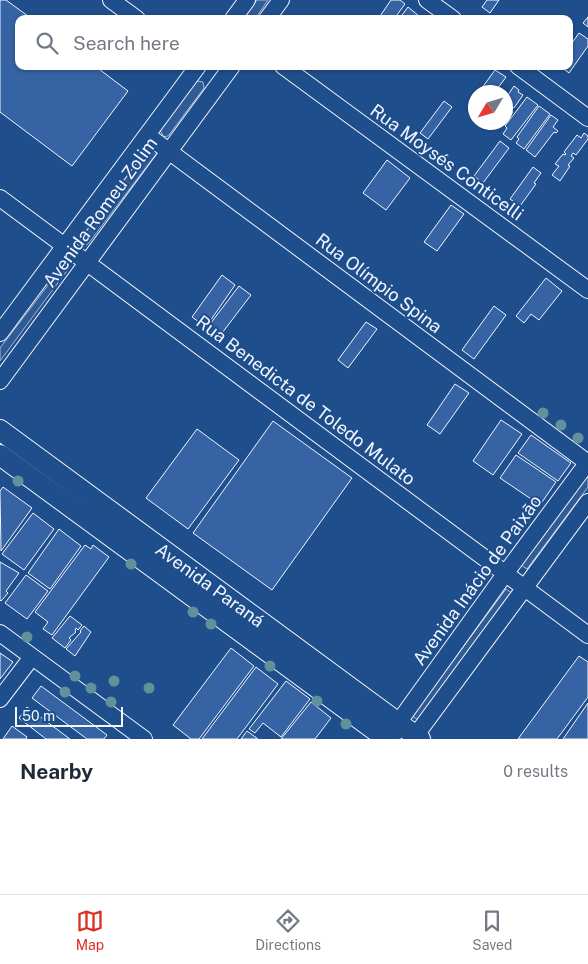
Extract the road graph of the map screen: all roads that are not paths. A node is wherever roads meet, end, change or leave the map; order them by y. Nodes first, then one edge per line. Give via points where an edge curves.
1 (111, 0) edge
2 (247, 0) edge
3 (281, 0) edge
4 (427, 0) edge
5 (131, 15) edge
6 (236, 15) edge
7 (270, 15) edge
8 (448, 15) edge
9 (196, 70) edge
10 (205, 70) edge
11 (229, 70) edge
12 (288, 70) edge
13 (523, 70) edge
14 (221, 81) junction
15 (588, 118) edge
16 (147, 135) junction
17 (169, 151) junction
18 (0, 198) edge
19 (64, 246) junction
20 (87, 262) junction
21 (588, 290) edge
22 (0, 333) edge
23 (0, 381) edge
24 (7, 435) edge
25 (1, 457) edge
26 (588, 462) edge
27 (588, 502) edge
28 (505, 574) junction
29 (524, 588) junction
30 (0, 633) edge
31 (588, 635) edge
32 (32, 657) junction
33 (0, 699) edge
34 (392, 734) edge
35 (416, 738) edge
36 (144, 739) edge

1 - 5 street
2 - 6 street
3 - 7 street
4 - 8 street
9 - 16 street, Avenida Romeu Zolim
10 - 14 street
11 - 14 street, Avenida Romeu Zolim
12 - 21 street, Rua Moysés Conticelli
13 - 15 street
14 - 17 street, Avenida Romeu Zolim
16 - 17 street, Rua Olímpio Spina
16 - 19 street, Avenida Romeu Zolim
17 - 20 street, Avenida Romeu Zolim
17 - 26 street, Rua Olímpio Spina
18 - 19 street, Rua Benedicta de Toledo Mulato
19 - 20 street, Rua Benedicta de Toledo Mulato
19 - 22 street, Avenida Romeu Zolim
20 - 23 street, Avenida Romeu Zolim
20 - 28 street, Rua Benedicta de Toledo Mulato
24 - 25 main road
24 - 34 main road, Avenida Paraná
25 - 34 main road, Avenida Paraná
26 - 28 street, Avenida Inácio de Paixão
27 - 29 street
28 - 29 street, Rua Benedicta de Toledo Mulato
28 - 34 street, Avenida Inácio de Paixão
29 - 31 street, Rua Benedicta de Toledo Mulato
29 - 35 street
30 - 32 street
32 - 33 street
32 - 36 street
34 - 35 main road, Avenida Paraná

